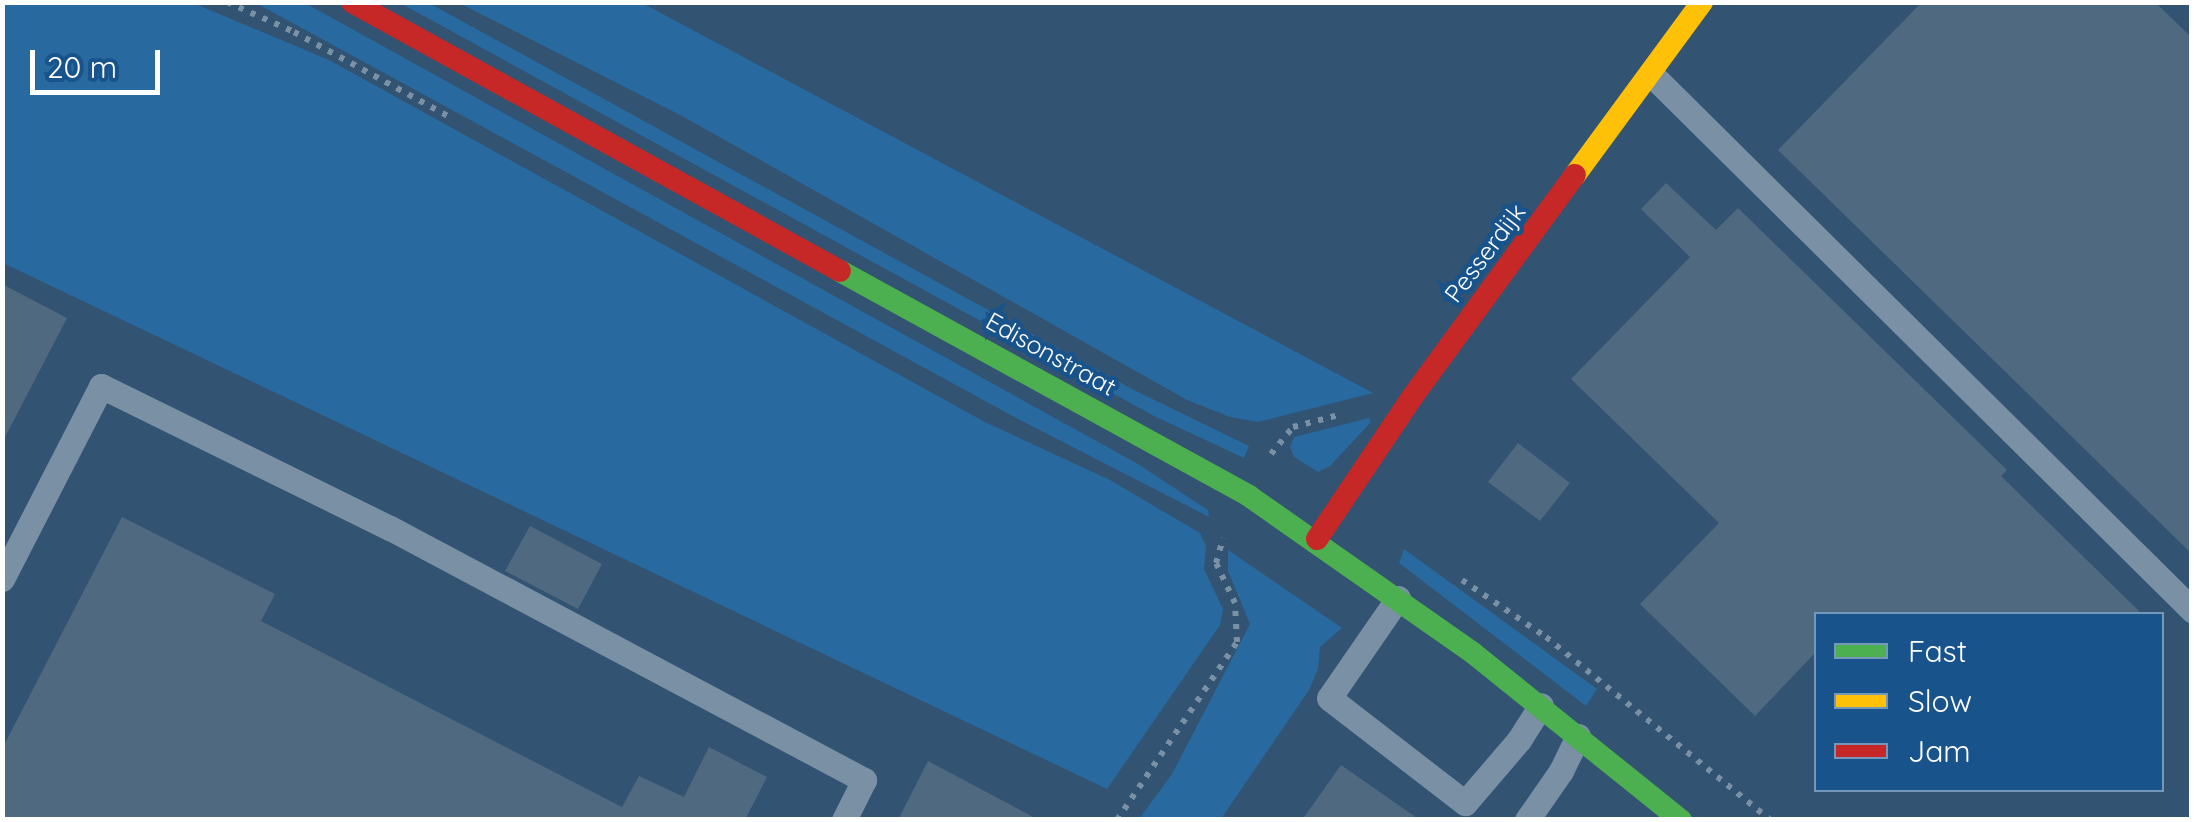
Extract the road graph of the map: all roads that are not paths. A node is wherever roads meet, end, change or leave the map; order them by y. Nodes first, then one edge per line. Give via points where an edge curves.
1 (352, 2) edge
2 (1702, 2) edge
3 (1651, 74) junction
4 (1317, 540) junction
5 (2, 578) edge
6 (1398, 598) junction
7 (2192, 610) edge
8 (1540, 705) junction
9 (1578, 736) junction
10 (844, 820) edge
11 (1527, 820) edge
12 (1680, 820) edge

1 - 4 main road, Edisonstraat via 1249,496
2 - 3 main road, Pesserdijk
3 - 4 main road, Pesserdijk via 1413,396
3 - 7 lane
4 - 6 main road, Edisonstraat
5 - 10 lane via 100,386 390,528 864,780
6 - 8 main road, Edisonstraat
6 - 8 lane via 1329,698 1465,803
8 - 9 main road, Edisonstraat
9 - 11 lane
9 - 12 main road, Edisonstraat

